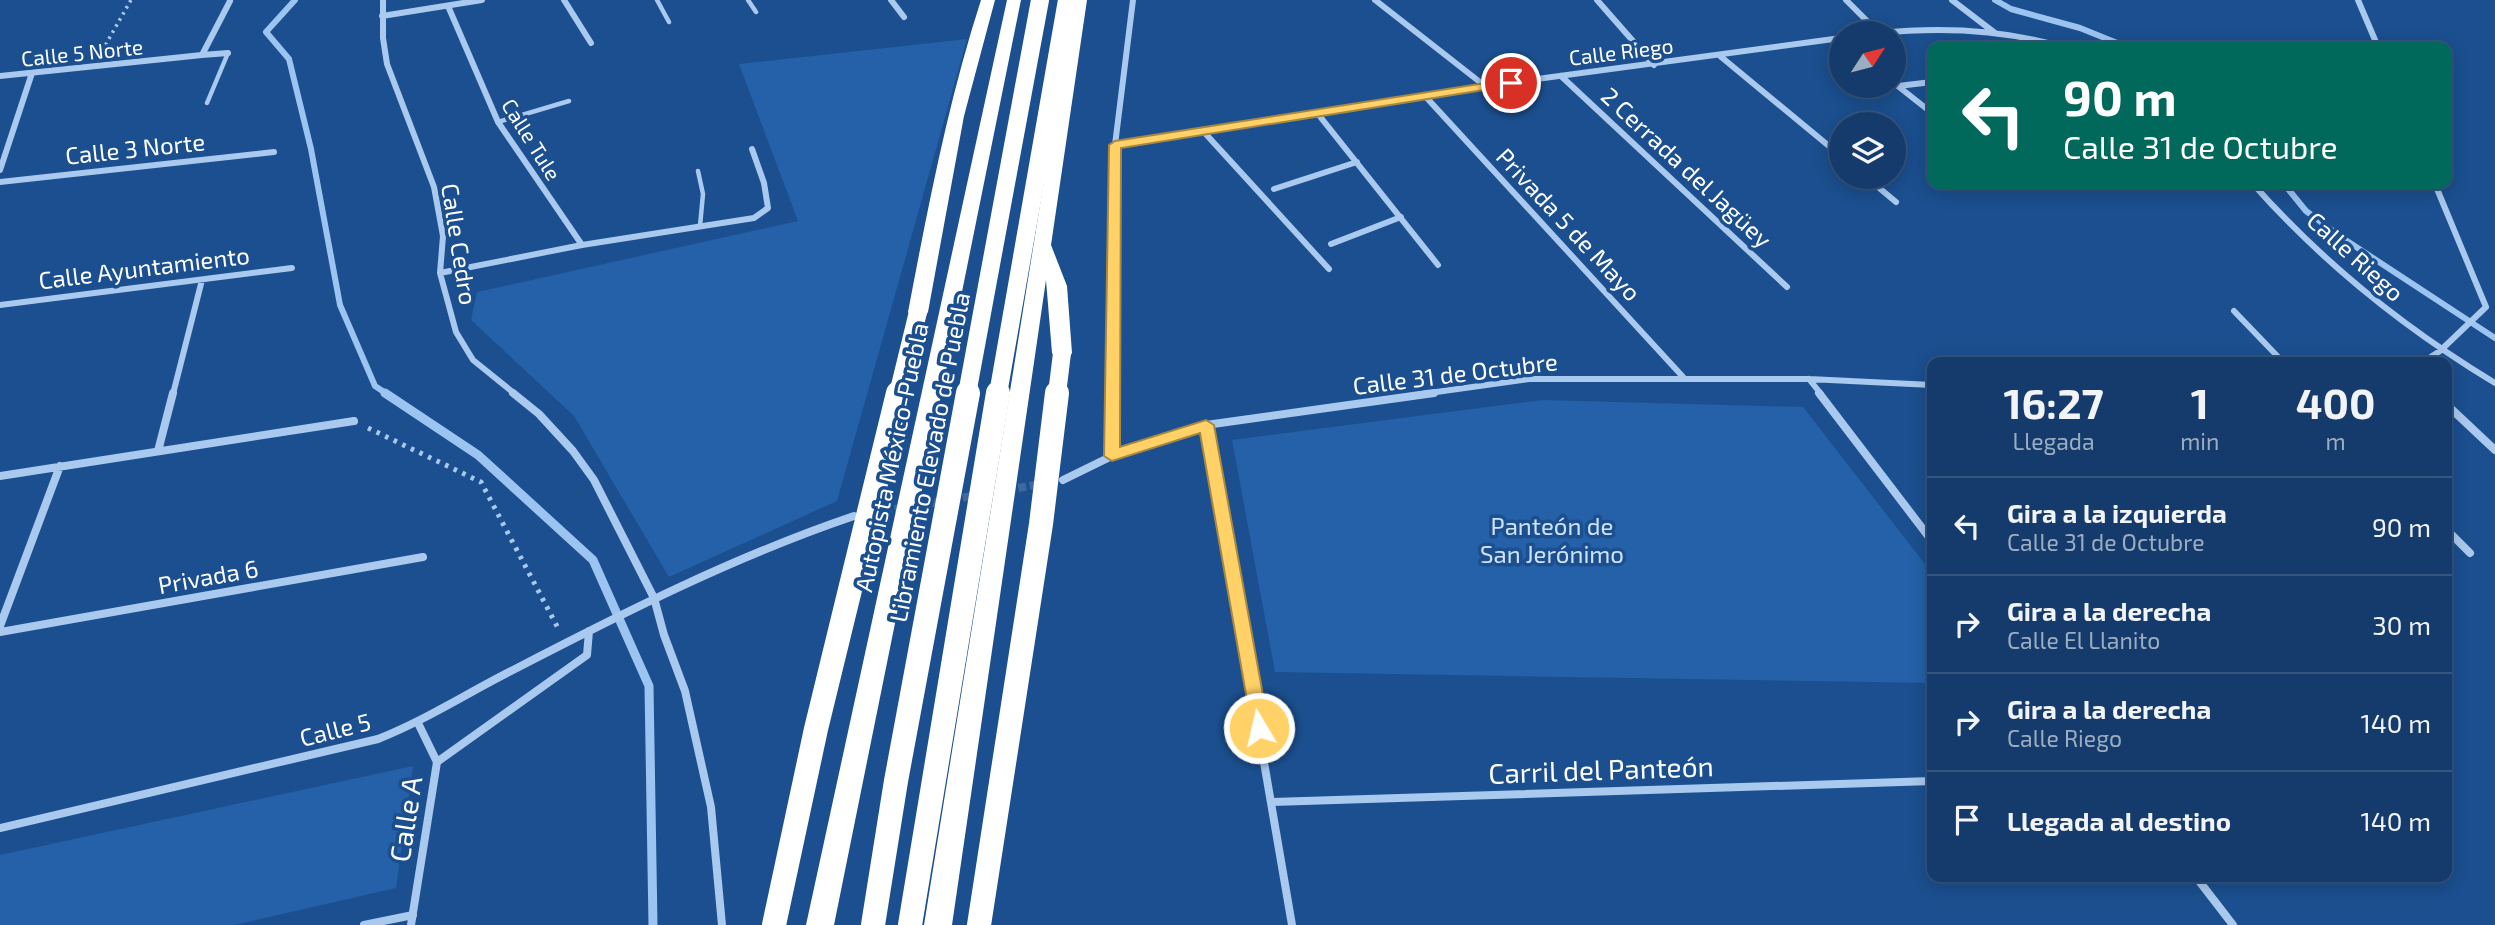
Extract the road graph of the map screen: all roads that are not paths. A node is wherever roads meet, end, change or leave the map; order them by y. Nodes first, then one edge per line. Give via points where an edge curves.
1 (383, 0) edge
2 (482, 0) edge
3 (564, 0) edge
4 (657, 0) edge
5 (748, 0) edge
6 (891, 0) edge
7 (988, 0) edge
8 (1014, 0) edge
9 (1040, 0) edge
10 (1067, 0) edge
11 (1080, 0) edge
12 (1133, 0) edge
13 (1375, 0) edge
14 (1597, 0) edge
15 (1846, 0) edge
16 (1952, 0) edge
17 (2358, 0) edge
18 (230, 1) edge
19 (448, 6) junction
20 (756, 12) dead end
21 (382, 16) junction
22 (904, 17) dead end
23 (1867, 21) edge
24 (669, 22) dead end
25 (1906, 30) edge
26 (1996, 33) junction
27 (1829, 41) edge
28 (2046, 42) edge
29 (2376, 42) edge
30 (591, 43) dead end
31 (228, 53) joint
32 (202, 55) junction
33 (1720, 56) junction
34 (1654, 65) junction
35 (32, 73) junction
36 (0, 76) edge
37 (1561, 76) junction
38 (1927, 82) edge
39 (1906, 84) edge
40 (1485, 86) junction
41 (1906, 93) edge
42 (1424, 96) junction
43 (569, 102) dead end
44 (206, 103) dead end
45 (1927, 109) edge
46 (1318, 114) junction
47 (498, 122) junction
48 (1203, 131) junction
49 (1115, 145) junction
50 (1829, 146) edge
51 (752, 149) dead end
52 (274, 152) dead end
53 (1357, 162) junction
54 (0, 170) edge
55 (698, 171) dead end
56 (0, 181) edge
57 (1274, 189) dead end
58 (1880, 189) edge
59 (2258, 189) edge
60 (2437, 189) edge
61 (1896, 202) dead end
62 (1401, 218) junction
63 (700, 226) junction
64 (1331, 244) dead end
65 (582, 245) junction
66 (1042, 246) junction
67 (1438, 265) dead end
68 (292, 268) dead end
69 (1329, 268) dead end
70 (440, 273) junction
71 (202, 280) junction
72 (1787, 287) dead end
73 (0, 305) edge
74 (2495, 306) edge
75 (2486, 307) junction
76 (2234, 311) dead end
77 (2440, 351) junction
78 (2278, 357) edge
79 (2431, 357) edge
80 (2450, 357) edge
81 (2452, 358) edge
82 (1684, 378) junction
83 (1809, 379) junction
84 (2495, 383) edge
85 (1927, 385) edge
86 (2452, 410) edge
87 (354, 421) road end
88 (1206, 425) junction
89 (2495, 450) edge
90 (158, 451) junction
91 (1112, 456) junction
92 (60, 466) junction
93 (0, 475) edge
94 (1063, 480) dead end
95 (855, 516) dead end
96 (1927, 534) edge
97 (2452, 537) edge
98 (2470, 553) dead end
99 (423, 557) dead end
100 (654, 598) junction
101 (0, 626) edge
102 (593, 629) junction
103 (0, 632) edge
104 (418, 723) junction
105 (437, 762) junction
106 (1927, 781) edge
107 (1272, 802) junction
108 (0, 828) edge
109 (2200, 882) edge
110 (412, 920) edge
111 (365, 925) edge
112 (722, 925) edge
113 (774, 925) edge
114 (820, 925) edge
115 (873, 925) edge
116 (909, 925) edge
117 (938, 925) edge
118 (979, 925) edge
119 (1292, 925) edge
120 (2233, 925) edge

1 - 21 street, Calle Cedro
2 - 19 street
3 - 30 street
4 - 24 lane
5 - 20 lane
6 - 22 street
7 - 113 highway, bridge via 950,132 918,312 816,729
8 - 114 highway, Autopista México-Puebla
9 - 115 highway, Libramiento Elevado de Puebla, bridge
10 - 116 highway, bridge
11 - 66 highway
12 - 49 street
13 - 40 street
14 - 34 street
15 - 23 street
16 - 26 street
17 - 29 street
18 - 32 street
19 - 21 street
19 - 47 street, Calle Tule
21 - 70 street, Calle Cedro via 387,64 434,187 443,236
25 - 26 street
26 - 28 street
27 - 33 street, Calle Riego
31 - 32 street, Calle 5 Norte
31 - 44 lane
32 - 35 street, Calle 5 Norte
33 - 34 street, Calle Riego
33 - 50 street
34 - 37 street, Calle Riego
35 - 36 street, Calle 5 Norte
35 - 54 street
37 - 40 street, Calle Riego
37 - 72 street, 2 Cerrada del Jagüey
38 - 39 street
40 - 42 street, Calle Riego
41 - 45 street
42 - 46 street, Calle Riego
42 - 82 street, Privada 5 de Mayo
43 - 47 lane
46 - 48 street, Calle Riego
46 - 53 street
47 - 65 street, Calle Tule
48 - 49 street, Calle Riego
48 - 69 street
49 - 91 street
51 - 63 street via 768,208 754,218
52 - 56 street, Calle 3 Norte
53 - 57 street
53 - 62 street
55 - 63 lane via 703,194
58 - 61 street
59 - 77 street, Calle Riego via 2333,267
60 - 75 street
62 - 64 street
62 - 67 street
63 - 65 street
65 - 70 street
66 - 117 highway
66 - 118 highway, bridge via 1058,286 1062,353 1041,523
68 - 71 street, Calle Ayuntamiento
70 - 100 street, Calle Cedro via 456,332 473,360 539,414 573,451 594,480
71 - 73 street, Calle Ayuntamiento
71 - 90 street
74 - 75 street
75 - 77 street
76 - 78 street
77 - 79 street
77 - 80 street, Calle Riego
81 - 84 street, Calle Riego
82 - 83 street, Calle 31 de Octubre
82 - 88 street, Calle 31 de Octubre via 1529,379
83 - 85 street, Calle 31 de Octubre
83 - 96 street
86 - 89 street
87 - 90 street
88 - 91 street, Calle 31 de Octubre
88 - 107 street
90 - 92 street
91 - 94 street, Calle 31 de Octubre
92 - 93 street
92 - 101 street
95 - 100 street, Calle 5 via 798,535
97 - 98 street
99 - 103 street, Privada 6
100 - 102 street, Calle 5
100 - 112 street via 685,691 711,807
102 - 104 street, Calle 5
102 - 105 street via 587,655
104 - 105 street, Calle A
104 - 108 street, Calle 5 via 378,739
105 - 110 street, Calle A
106 - 107 street, Carril del Panteón
107 - 119 street
109 - 120 street
110 - 111 street

